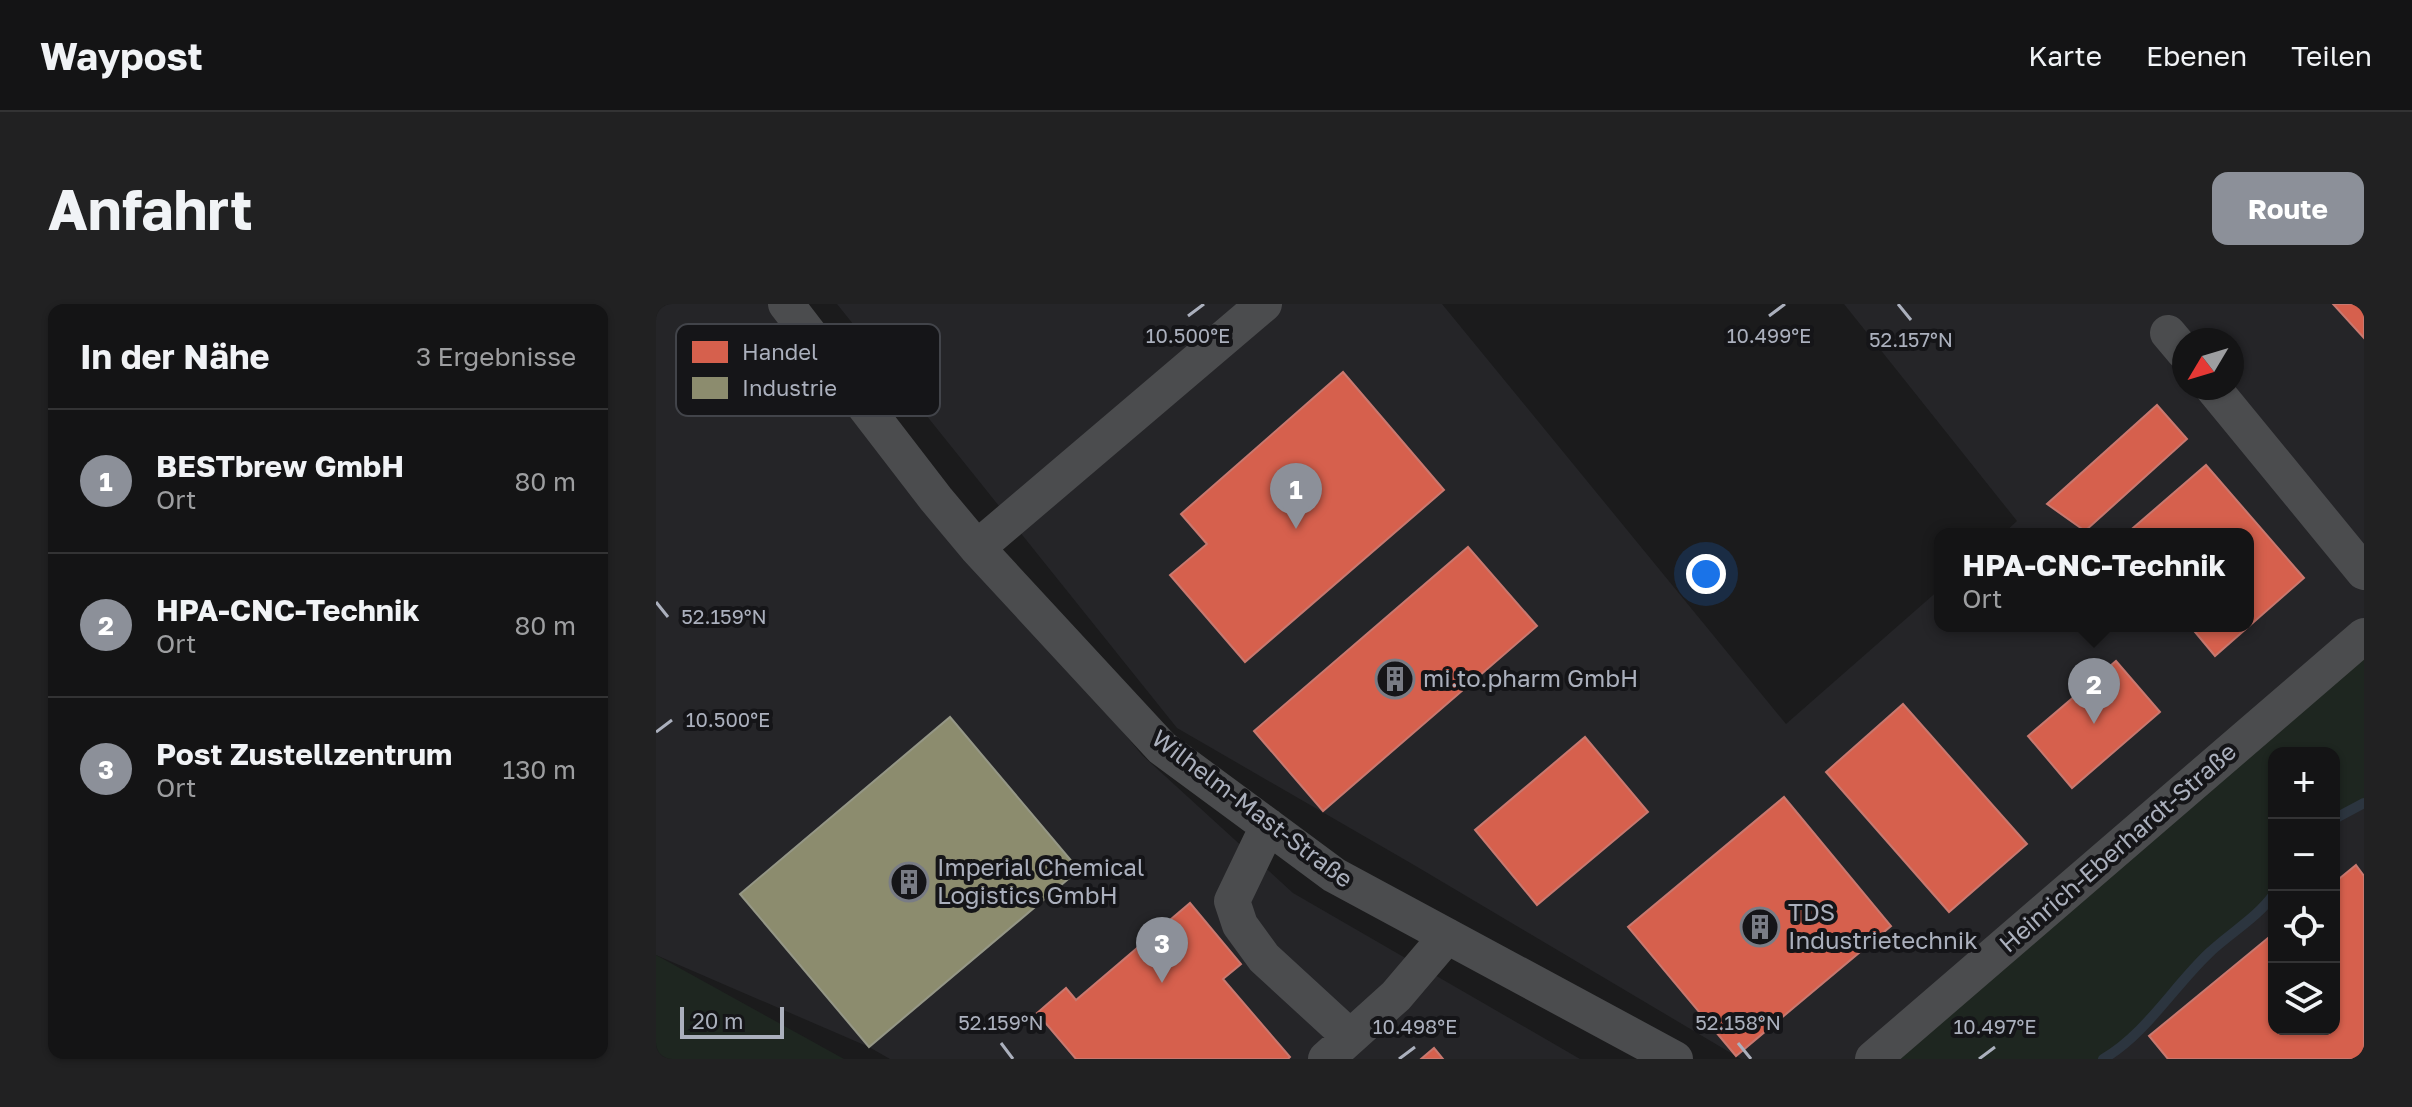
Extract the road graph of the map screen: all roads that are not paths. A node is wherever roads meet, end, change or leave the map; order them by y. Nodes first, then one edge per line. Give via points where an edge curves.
1 (786, 304) edge
2 (1264, 304) edge
3 (801, 324) edge
4 (2223, 400) edge
5 (872, 416) edge
6 (977, 548) junction
7 (2364, 572) edge
8 (2364, 636) edge
9 (1268, 826) junction
10 (1447, 936) junction
11 (1338, 1048) edge
12 (1675, 1059) edge
13 (1873, 1059) edge

1 - 3 street, Wilhelm-Mast-Straße
2 - 6 street
4 - 7 street
5 - 6 street, Wilhelm-Mast-Straße
6 - 9 street, Wilhelm-Mast-Straße via 1162,748
8 - 13 street, Heinrich-Eberhardt-Straße
9 - 10 street, Wilhelm-Mast-Straße via 1334,875
9 - 11 street via 1232,901 1240,925
10 - 11 street via 1396,996
10 - 12 street, Wilhelm-Mast-Straße

